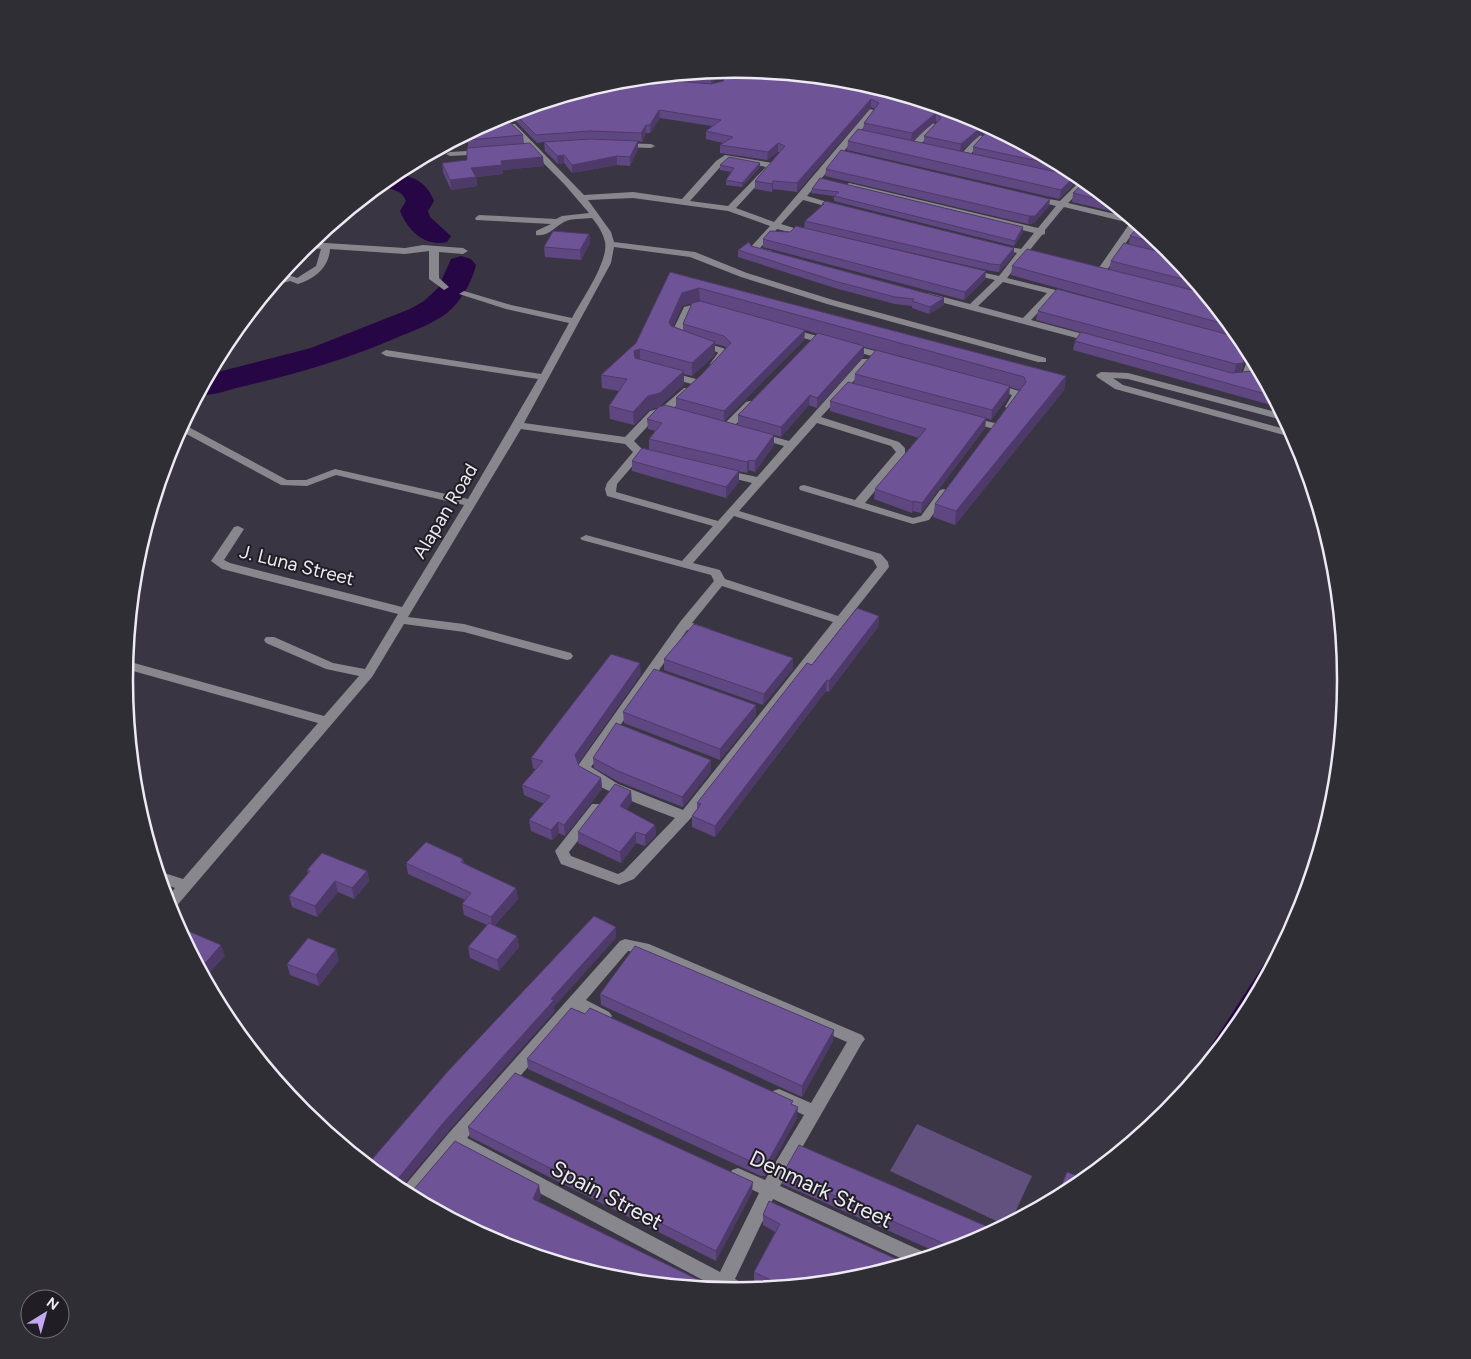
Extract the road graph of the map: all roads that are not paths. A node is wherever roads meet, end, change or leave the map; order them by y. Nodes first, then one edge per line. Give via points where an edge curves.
1 (873, 111) edge
2 (508, 122) edge
3 (935, 125) edge
4 (982, 137) edge
5 (614, 144) edge
6 (651, 146) dead end
7 (914, 146) edge
8 (496, 151) edge
9 (450, 154) dead end
10 (972, 159) edge
11 (1046, 175) edge
12 (1073, 181) edge
13 (843, 184) edge
14 (1082, 188) edge
15 (1025, 195) edge
16 (801, 197) junction
17 (582, 198) junction
18 (684, 203) junction
19 (1062, 204) junction
20 (850, 209) edge
21 (730, 210) junction
22 (594, 215) junction
23 (479, 218) dead end
24 (1122, 219) edge
25 (557, 222) junction
26 (774, 225) junction
27 (1133, 228) edge
28 (1042, 232) junction
29 (540, 233) dead end
30 (821, 236) edge
31 (327, 238) edge
32 (985, 243) edge
33 (613, 244) junction
34 (319, 246) edge
35 (326, 246) junction
36 (423, 248) junction
37 (434, 249) junction
38 (463, 251) dead end
39 (1023, 252) junction
40 (777, 255) edge
41 (1049, 259) edge
42 (959, 268) edge
43 (1101, 272) edge
44 (1002, 278) junction
45 (286, 279) edge
46 (444, 287) dead end
47 (916, 292) edge
48 (1053, 292) junction
49 (464, 294) dead end
50 (1080, 299) edge
51 (972, 307) junction
52 (719, 312) edge
53 (574, 321) junction
54 (1025, 321) junction
55 (776, 328) edge
56 (1101, 342) edge
57 (386, 353) dead end
58 (873, 354) junction
59 (1042, 360) dead end
60 (902, 362) edge
61 (1250, 367) edge
62 (658, 372) edge
63 (702, 375) junction
64 (1225, 376) edge
65 (544, 377) junction
66 (987, 384) edge
67 (761, 393) edge
68 (957, 416) edge
69 (1276, 416) edge
70 (816, 419) junction
71 (518, 425) junction
72 (188, 431) edge
73 (1284, 432) edge
74 (628, 441) junction
75 (793, 444) junction
76 (639, 452) junction
77 (667, 459) edge
78 (713, 470) edge
79 (954, 480) edge
80 (759, 482) junction
81 (804, 488) dead end
82 (471, 503) junction
83 (858, 504) junction
84 (732, 512) junction
85 (720, 525) junction
86 (238, 529) dead end
87 (586, 538) dead end
88 (685, 565) junction
89 (720, 581) junction
90 (402, 616) junction
91 (839, 620) junction
92 (684, 625) junction
93 (721, 637) edge
94 (270, 640) dead end
95 (567, 656) dead end
96 (134, 667) edge
97 (650, 672) junction
98 (368, 674) junction
99 (668, 678) edge
100 (326, 721) junction
101 (613, 787) junction
102 (685, 816) junction
103 (167, 879) edge
104 (185, 886) junction
105 (175, 898) edge
106 (574, 1002) junction
107 (619, 1022) edge
108 (512, 1072) junction
109 (530, 1080) edge
110 (761, 1087) edge
111 (814, 1112) junction
112 (454, 1139) junction
113 (724, 1169) edge
114 (413, 1188) edge
115 (768, 1189) junction
116 (911, 1255) edge
117 (717, 1281) edge
118 (730, 1282) edge

1 - 16 street via 859,134
2 - 17 street
3 - 7 street
4 - 10 street via 959,156
5 - 6 street
8 - 9 street
11 - 12 street
13 - 28 street
14 - 19 street
15 - 19 street
16 - 20 street
16 - 26 street
17 - 18 street via 633,194
17 - 22 street
18 - 21 street
18 - 21 street via 728,157 772,163
19 - 24 street
19 - 28 street
21 - 26 street
22 - 25 street
22 - 33 street
23 - 25 street
25 - 29 street
26 - 30 street
26 - 40 street via 754,249
27 - 43 street via 1122,248
28 - 39 street
31 - 36 street via 410,243
32 - 39 street
33 - 53 street, Alapan Road
33 - 59 street via 692,254 744,275 830,302
34 - 35 street
35 - 36 street via 405,251
35 - 45 street via 323,263 312,274 298,282
36 - 37 street
37 - 38 street
37 - 46 street via 434,279
39 - 41 street
39 - 44 street
42 - 44 street
44 - 48 street
44 - 51 street
47 - 51 street
48 - 50 street
48 - 54 street
49 - 53 street
51 - 54 street
52 - 63 street via 700,306 687,309 676,334 681,339 724,353
53 - 65 street, Alapan Road
54 - 56 street
55 - 58 street via 811,342
57 - 65 street
58 - 60 street
58 - 70 street via 849,387
61 - 64 street via 1242,378
62 - 63 street
63 - 74 street via 670,412 654,413
65 - 71 street, Alapan Road
66 - 68 street via 1018,394 992,430
67 - 75 street via 732,428
69 - 73 street via 1128,376 1100,375 1120,387
70 - 75 street
70 - 83 street via 900,448 901,452
71 - 74 street
71 - 82 street, Alapan Road
72 - 82 street via 285,483 307,483 335,472
74 - 76 street
75 - 80 street
76 - 77 street
76 - 85 street via 612,484 611,494
78 - 80 street
79 - 83 street via 920,520 913,521
80 - 84 street
81 - 83 street
82 - 90 street, Alapan Road
84 - 85 street
84 - 91 street via 876,557 882,562 883,567
85 - 88 street
86 - 90 street, J. Luna Street via 217,561 226,566
87 - 88 street
88 - 89 street via 716,573
89 - 91 street
89 - 92 street
90 - 95 street via 464,628
90 - 98 street, Alapan Road
91 - 102 street via 799,664 719,766
92 - 93 street
92 - 97 street
94 - 98 street via 330,666
96 - 100 street
97 - 99 street
97 - 101 street via 617,728 584,767 586,772
98 - 100 street, Alapan Road
100 - 104 street, Alapan Road
101 - 102 street
101 - 102 street via 562,851 566,860 620,880 629,875
103 - 104 street
104 - 105 street, Alapan Road
106 - 107 street
106 - 108 street
106 - 111 street via 625,945 635,946 857,1039
108 - 109 street
108 - 112 street
110 - 111 street
111 - 115 street
112 - 114 street
112 - 117 street, Spain Street
113 - 115 street, Denmark Street
115 - 116 street, Denmark Street
115 - 118 street

